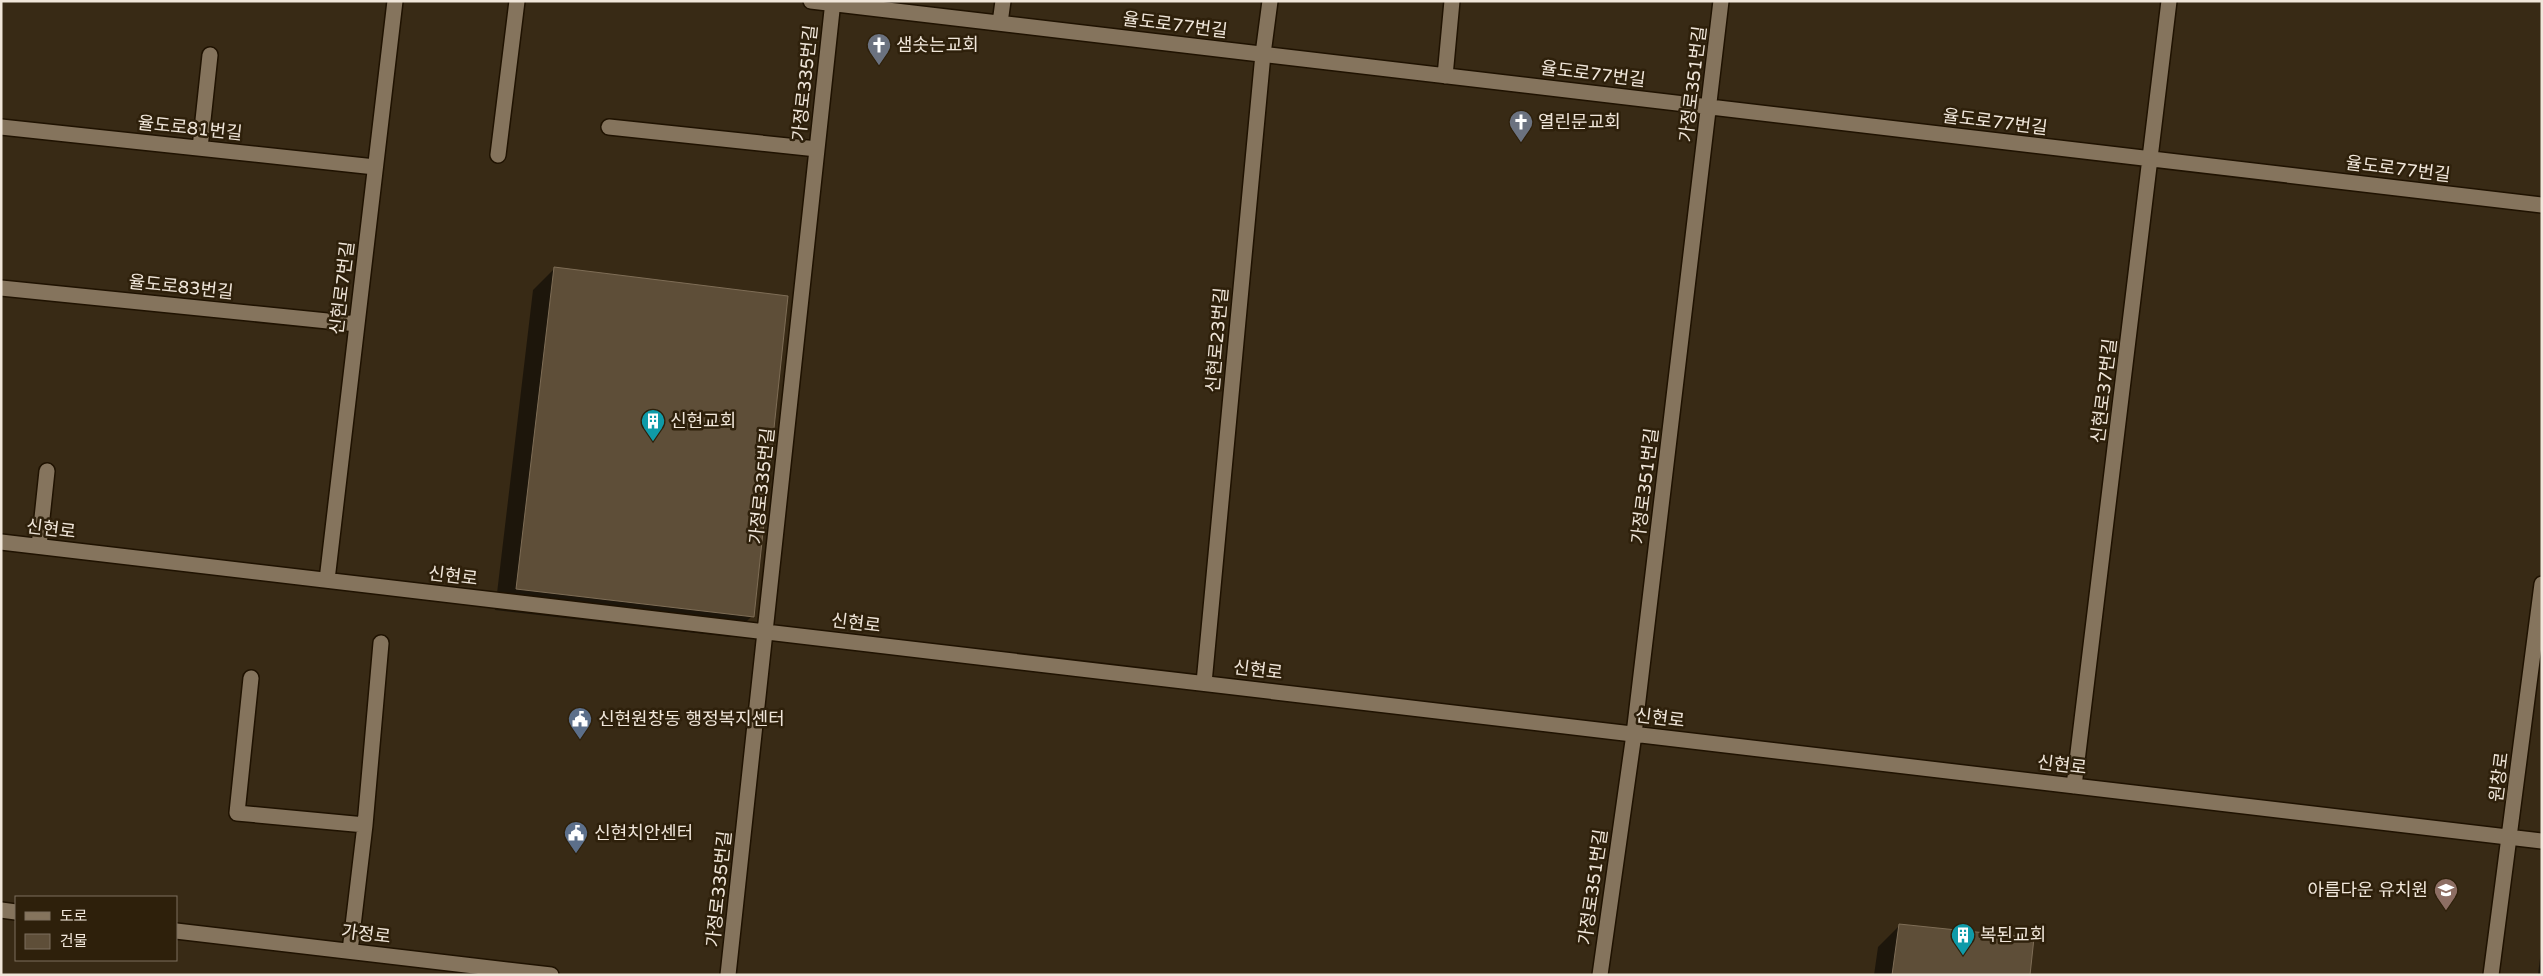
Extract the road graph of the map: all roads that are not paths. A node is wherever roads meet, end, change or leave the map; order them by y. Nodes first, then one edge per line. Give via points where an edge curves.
1 (395, 1) edge
2 (517, 1) edge
3 (811, 1) edge
4 (1003, 1) edge
5 (1270, 1) edge
6 (1452, 1) edge
7 (1721, 1) edge
8 (2170, 1) edge
9 (832, 2) edge
10 (1000, 23) junction
11 (1263, 54) junction
12 (210, 55) dead end
13 (1445, 76) junction
14 (1709, 107) junction
15 (1, 127) edge
16 (609, 127) dead end
17 (200, 148) junction
18 (817, 149) junction
19 (498, 155) dead end
20 (2152, 159) junction
21 (375, 167) junction
22 (2542, 205) edge
23 (1, 288) edge
24 (357, 324) junction
25 (47, 471) dead end
26 (1, 542) edge
27 (39, 546) junction
28 (327, 580) junction
29 (2542, 584) edge
30 (766, 631) junction
31 (382, 643) dead end
32 (251, 678) dead end
33 (1204, 683) junction
34 (1634, 734) junction
35 (2074, 786) junction
36 (366, 825) junction
37 (2510, 837) junction
38 (2542, 841) edge
39 (1, 910) edge
40 (15, 912) edge
41 (178, 931) edge
42 (350, 951) junction
43 (551, 975) edge
44 (728, 975) edge
45 (1600, 975) edge
46 (2491, 975) edge

1 - 21 street, 신현로7번길
2 - 19 street
3 - 9 street, 율도로77번길
4 - 10 street
5 - 11 street, 신현로23번길
6 - 13 street
7 - 14 street, 가정로351번길
8 - 20 street, 신현로37번길
9 - 10 street, 율도로77번길
9 - 18 street, 가정로335번길
10 - 11 street, 율도로77번길
11 - 13 street, 율도로77번길
11 - 33 street, 신현로23번길
12 - 17 street
13 - 14 street, 율도로77번길
14 - 20 street, 율도로77번길
14 - 34 street, 가정로351번길
15 - 17 street, 율도로81번길
16 - 18 street
17 - 21 street, 율도로81번길
18 - 30 street, 가정로335번길
20 - 22 street, 율도로77번길
20 - 35 street, 신현로37번길
21 - 24 street, 신현로7번길
23 - 24 street, 율도로83번길
24 - 28 street, 신현로7번길
25 - 27 street
26 - 27 street, 신현로
27 - 28 street, 신현로
28 - 30 street, 신현로
29 - 37 street, 원창로
30 - 33 street, 신현로
30 - 44 street, 가정로335번길
31 - 36 street
32 - 36 street via 237,813
33 - 34 street, 신현로
34 - 35 street, 신현로
34 - 45 street, 가정로351번길
35 - 37 street, 신현로
36 - 42 street
37 - 38 street, 신현로
37 - 46 street, 원창로
39 - 40 street
41 - 42 street, 가정로
42 - 43 street, 가정로

